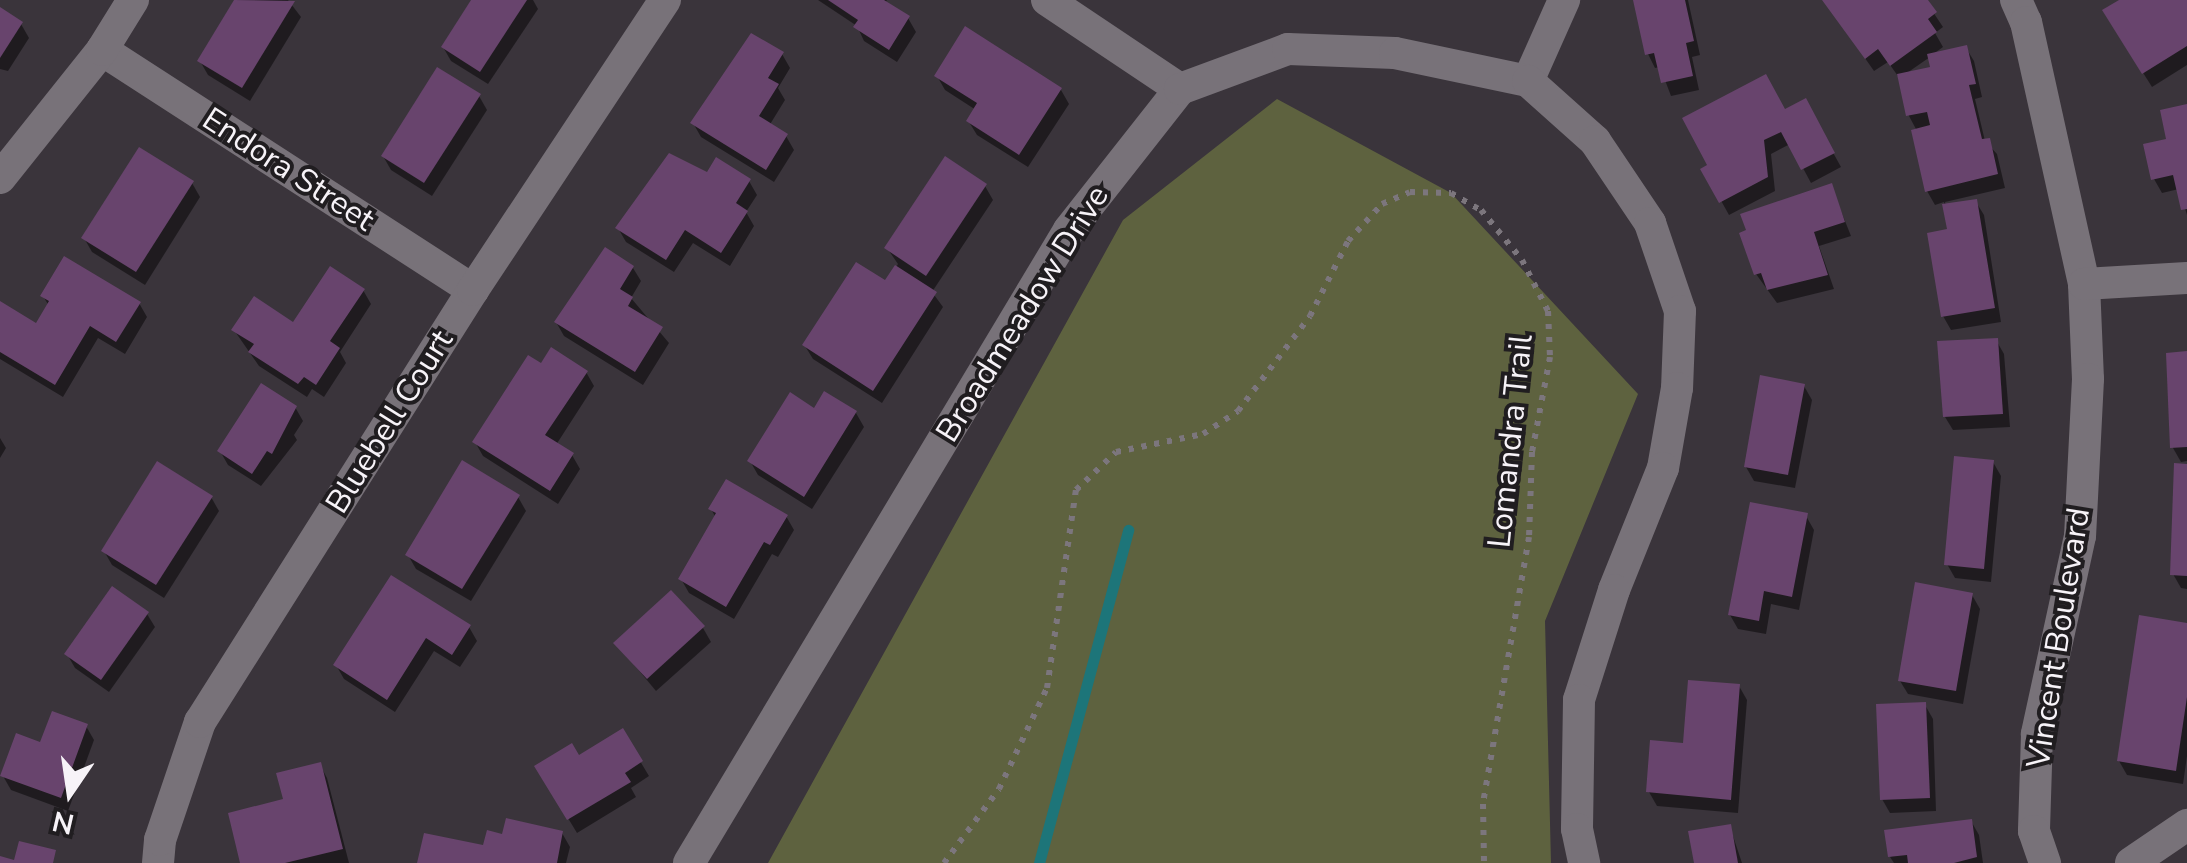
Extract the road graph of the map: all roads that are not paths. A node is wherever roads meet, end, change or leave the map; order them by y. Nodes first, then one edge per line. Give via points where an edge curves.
1 (133, 0) edge
2 (665, 0) edge
3 (1047, 0) edge
4 (1564, 0) edge
5 (2016, 0) edge
6 (102, 50) junction
7 (1528, 80) junction
8 (1180, 89) junction
9 (0, 178) edge
10 (2187, 278) edge
11 (2084, 284) junction
12 (474, 290) junction
13 (2187, 825) edge
14 (158, 863) edge
15 (689, 863) edge
16 (1584, 863) edge
17 (2045, 863) edge
18 (2131, 863) edge

1 - 6 street
2 - 12 street, Bluebell Court
3 - 8 street
4 - 7 street
5 - 11 street, Vincent Boulevard
6 - 9 street
6 - 12 street, Endora Street
7 - 8 street via 1395,53 1288,50
7 - 16 street via 1595,141 1650,223 1680,311 1677,388 1663,468 1579,700 1577,829
8 - 15 street, Broadmeadow Drive via 1069,230
10 - 11 street
11 - 17 street, Vincent Boulevard via 2088,378 2080,536 2037,734 2034,830
12 - 14 street, Bluebell Court via 200,722
13 - 18 street

